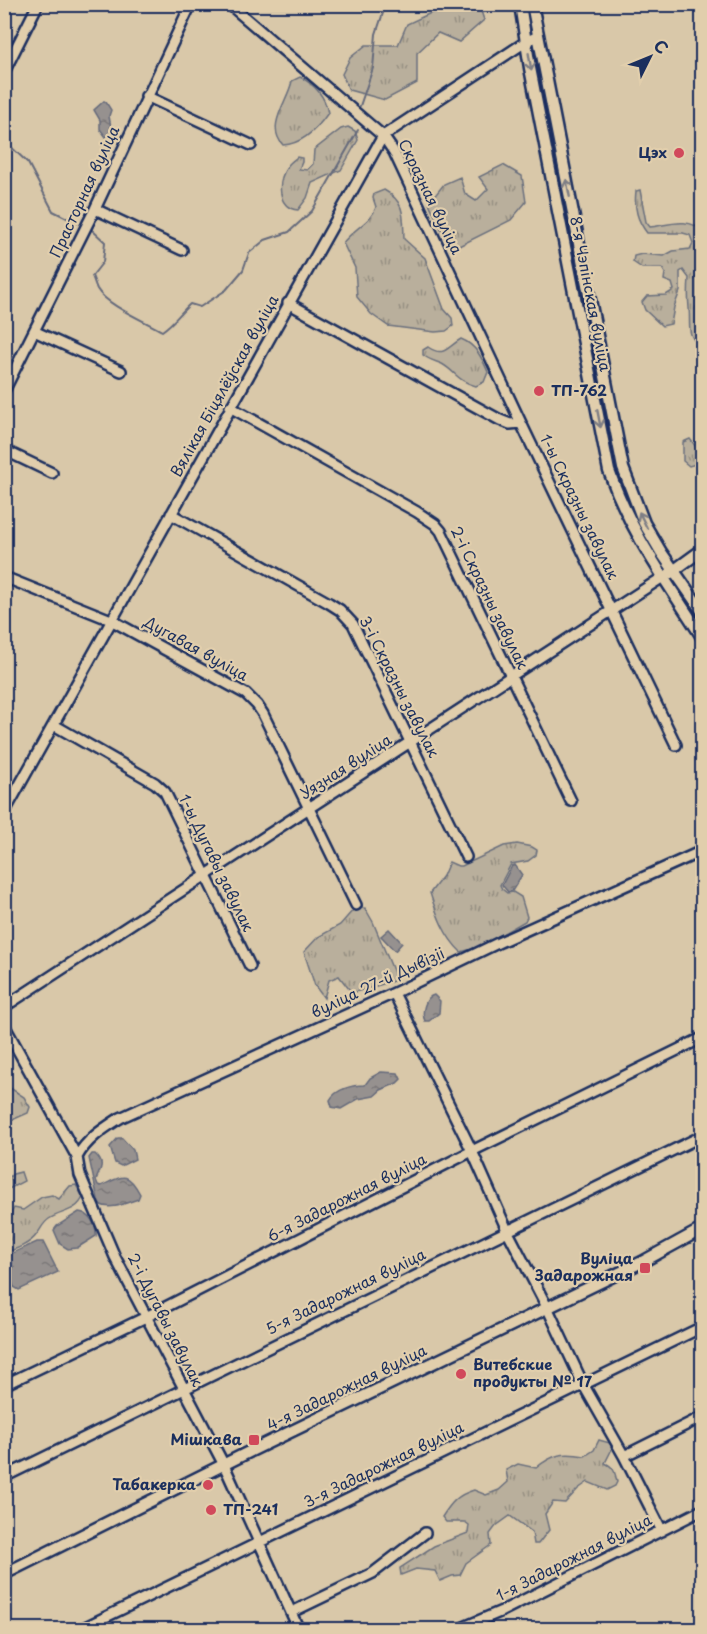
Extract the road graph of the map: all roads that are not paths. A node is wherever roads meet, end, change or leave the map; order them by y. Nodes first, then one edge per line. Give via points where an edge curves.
1 (38, 4) edge
2 (191, 4) edge
3 (229, 4) edge
4 (520, 4) edge
5 (531, 4) edge
6 (538, 36) junction
7 (526, 41) junction
8 (4, 72) edge
9 (146, 96) junction
10 (383, 136) junction
11 (251, 145) dead end
12 (95, 208) junction
13 (182, 250) dead end
14 (288, 303) junction
15 (34, 331) junction
16 (121, 371) dead end
17 (4, 391) edge
18 (230, 407) junction
19 (521, 423) junction
20 (4, 450) edge
21 (52, 473) dead end
22 (171, 514) junction
23 (702, 550) edge
24 (674, 570) junction
25 (4, 577) edge
26 (663, 577) junction
27 (612, 610) junction
28 (702, 611) edge
29 (111, 620) junction
30 (702, 637) edge
31 (511, 677) junction
32 (54, 725) junction
33 (411, 742) junction
34 (676, 745) dead end
35 (571, 801) dead end
36 (310, 808) junction
37 (4, 813) edge
38 (702, 851) edge
39 (466, 857) dead end
40 (205, 875) junction
41 (356, 905) dead end
42 (250, 966) dead end
43 (394, 993) junction
44 (4, 1007) edge
45 (4, 1025) edge
46 (702, 1038) edge
47 (702, 1136) edge
48 (472, 1151) junction
49 (76, 1156) junction
50 (702, 1229) edge
51 (507, 1230) junction
52 (547, 1307) junction
53 (146, 1317) junction
54 (702, 1327) edge
55 (583, 1384) junction
56 (4, 1385) edge
57 (183, 1389) junction
58 (702, 1417) edge
59 (624, 1456) junction
60 (224, 1465) junction
61 (4, 1477) edge
62 (702, 1510) edge
63 (662, 1531) junction
64 (426, 1533) dead end
65 (260, 1542) junction
66 (4, 1574) edge
67 (292, 1612) junction
68 (79, 1629) edge
69 (299, 1629) edge
70 (457, 1629) edge

1 - 8 street
2 - 9 street, Прасторная вуліца
3 - 10 street, Скразная вуліца
4 - 7 main road, 8-я Чэпінская вуліца
5 - 6 main road, 8-я Чэпінская вуліца
6 - 7 street, Вялікая Біцялёўская вуліца
24 -> 6 main road, 8-я Чэпінская вуліца via 644,523 623,468
7 - 10 street, Вялікая Біцялёўская вуліца
7 -> 26 main road, 8-я Чэпінская вуліца via 609,471 631,525
9 - 11 street
9 - 12 street, Прасторная вуліца
10 - 14 street, Вялікая Біцялёўская вуліца
10 - 19 street, Скразная вуліца
12 - 13 street
12 - 15 street, Прасторная вуліца
14 - 18 street, Вялікая Біцялёўская вуліца
14 - 19 street, 1-ы Скразны завулак via 500,420
15 - 16 street
15 - 17 street, Прасторная вуліца
18 - 22 street, Вялікая Біцялёўская вуліца
18 - 31 street, 2-і Скразны завулак via 435,524
19 - 27 street, 1-ы Скразны завулак
20 - 21 street
22 - 29 street, Вялікая Біцялёўская вуліца
22 - 33 street, 3-і Скразны завулак via 340,610 353,624
23 - 24 main road, Уязная вуліца
24 - 26 main road, Уязная вуліца
24 - 28 main road, 8-я Чэпінская вуліца
25 - 29 street, Дугавая вуліца
26 - 27 street, Уязная вуліца
26 - 30 main road, 8-я Чэпінская вуліца
27 - 31 street, Уязная вуліца
27 - 34 street, 1-ы Скразны завулак
29 - 32 street, Вялікая Біцялёўская вуліца
29 - 36 street, Дугавая вуліца via 246,694 257,705
31 - 33 street, Уязная вуліца
31 - 35 street, 2-і Скразны завулак
32 - 37 street, Вялікая Біцялёўская вуліца
32 - 40 street, 1-ы Дугавы завулак via 165,792
33 - 36 street, Уязная вуліца
33 - 39 street, 3-і Скразны завулак
36 - 40 street, Уязная вуліца
36 - 41 street, Дугавая вуліца
38 - 43 street, вуліца 27-й Дывізіі
40 - 42 street, 1-ы Дугавы завулак
40 - 44 street, Уязная вуліца
43 - 48 street
43 - 49 street, вуліца 27-й Дывізіі via 120,1118 96,1134
45 - 49 street, 2-і Дугавы завулак
46 - 48 street, 6-я Задарожная вуліца
47 - 51 street, 5-я Задарожная вуліца
48 - 51 street
48 - 53 street, 6-я Задарожная вуліца
49 - 53 street, 2-і Дугавы завулак via 80,1176 110,1247
50 - 52 main road, 4-я Задарожная вуліца
51 - 52 street
51 - 57 street, 5-я Задарожная вуліца
52 - 55 street
52 - 60 main road, 4-я Задарожная вуліца
53 - 56 street, 6-я Задарожная вуліца
53 - 57 street, 2-і Дугавы завулак
54 - 55 street, 3-я Задарожная вуліца
55 - 59 street
55 - 65 street, 3-я Задарожная вуліца
57 - 60 street, 2-і Дугавы завулак
57 - 61 street, 5-я Задарожная вуліца
58 - 59 street
59 - 63 street
60 - 65 street, 2-і Дугавы завулак
60 - 66 main road, 4-я Задарожная вуліца
62 - 63 street, 1-я Задарожная вуліца
63 - 70 street, 1-я Задарожная вуліца via 502,1611
64 - 67 street via 373,1573
65 - 67 street, 2-і Дугавы завулак
65 - 68 street, 3-я Задарожная вуліца
67 - 69 street, 2-і Дугавы завулак

